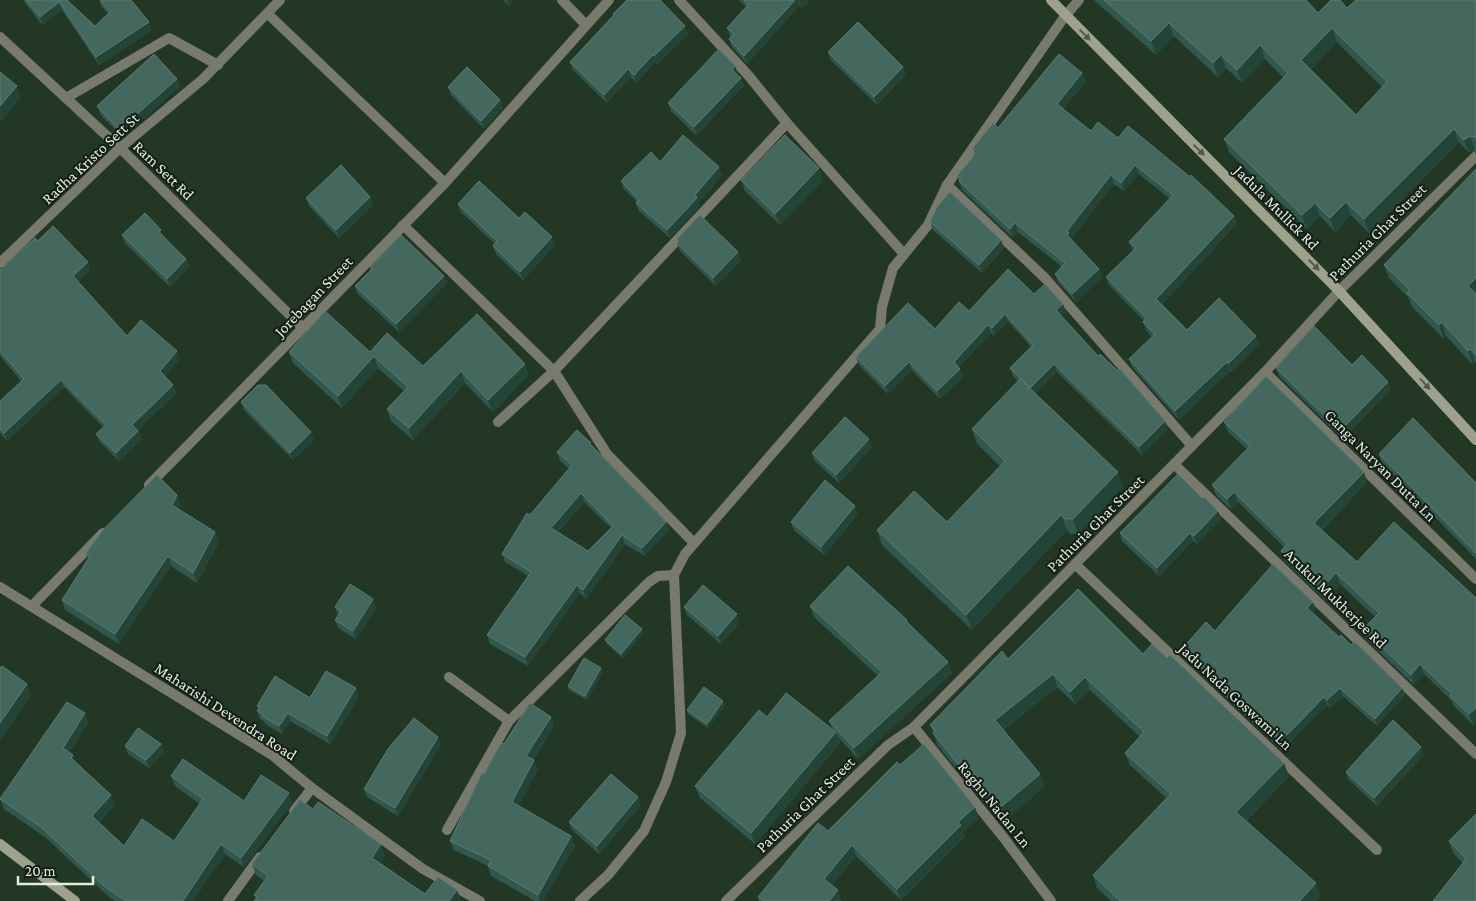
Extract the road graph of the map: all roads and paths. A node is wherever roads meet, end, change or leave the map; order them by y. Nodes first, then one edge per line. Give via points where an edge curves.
1 (280, 0) edge
2 (562, 0) edge
3 (609, 0) edge
4 (680, 0) edge
5 (1051, 0) edge
6 (1079, 0) edge
7 (268, 14) junction
8 (1065, 16) junction
9 (586, 24) junction
10 (0, 37) edge
11 (218, 64) junction
12 (66, 98) junction
13 (787, 123) junction
14 (120, 148) junction
15 (1476, 156) edge
16 (445, 183) junction
17 (947, 185) junction
18 (403, 225) junction
19 (904, 254) junction
20 (0, 263) edge
21 (1339, 291) junction
22 (303, 328) junction
23 (554, 371) junction
24 (1265, 372) junction
25 (498, 422) dead end
26 (1476, 440) edge
27 (1192, 446) junction
28 (1174, 464) junction
29 (140, 494) edge
30 (113, 522) edge
31 (694, 543) junction
32 (1075, 564) junction
33 (674, 575) junction
34 (1476, 579) edge
35 (0, 587) edge
36 (32, 606) junction
37 (449, 677) dead end
38 (509, 721) junction
39 (914, 727) junction
40 (1476, 754) edge
41 (312, 788) junction
42 (289, 818) edge
43 (447, 830) dead end
44 (0, 844) edge
45 (267, 848) edge
46 (1377, 850) dead end
47 (73, 900) edge
48 (228, 901) edge
49 (480, 901) edge
50 (580, 901) edge
51 (726, 901) edge
52 (1051, 901) edge

1 - 7 street, Radha Kristo Sett St
2 - 9 street
3 - 9 street, Jorebagan Street
4 - 13 street
5 - 8 main road, Jadula Mullick Rd
6 - 8 street
7 - 11 street, Radha Kristo Sett St
7 - 16 street
8 - 17 street
8 -> 21 main road, Jadula Mullick Rd
9 - 16 street, Jorebagan Street
10 - 12 street, Ram Sett Rd
11 - 12 street via 169,38
11 - 14 street, Radha Kristo Sett St
12 - 14 street, Ram Sett Rd
13 - 19 street
13 - 23 street
14 - 20 street, Radha Kristo Sett St
14 - 22 street, Ram Sett Rd
15 - 21 street, Pathuria Ghat Street
16 - 18 street, Jorebagan Street
17 - 19 street via 928,225
17 - 27 street via 1045,278
18 - 22 street, Jorebagan Street
18 - 23 street
19 - 31 street via 893,268 882,307 880,329
21 - 24 street, Pathuria Ghat Street
21 -> 26 main road, Jadula Mullick Rd
22 - 29 street, Jorebagan Street
23 - 25 street
23 - 31 street via 606,454
24 - 27 street, Pathuria Ghat Street
24 - 34 street, Ganga Naryan Dutta Ln
27 - 28 street, Pathuria Ghat Street
28 - 32 street, Pathuria Ghat Street
28 - 40 street, Arukul Mukherjee Rd
30 - 36 street
31 - 33 street
32 - 39 street, Pathuria Ghat Street
32 - 46 street, Jadu Nada Goswami Ln
33 - 38 street via 658,576 649,582
33 - 50 street via 682,733 666,782 644,831 608,875
35 - 36 street, Maharishi Devendra Road
36 - 41 street, Maharishi Devendra Road via 272,755
37 - 38 street
38 - 43 street
39 - 51 street, Pathuria Ghat Street via 888,746
39 - 52 street, Raghu Nadan Ln
41 - 42 street
41 - 49 street, Maharishi Devendra Road via 423,869
44 - 47 main road
45 - 48 street

